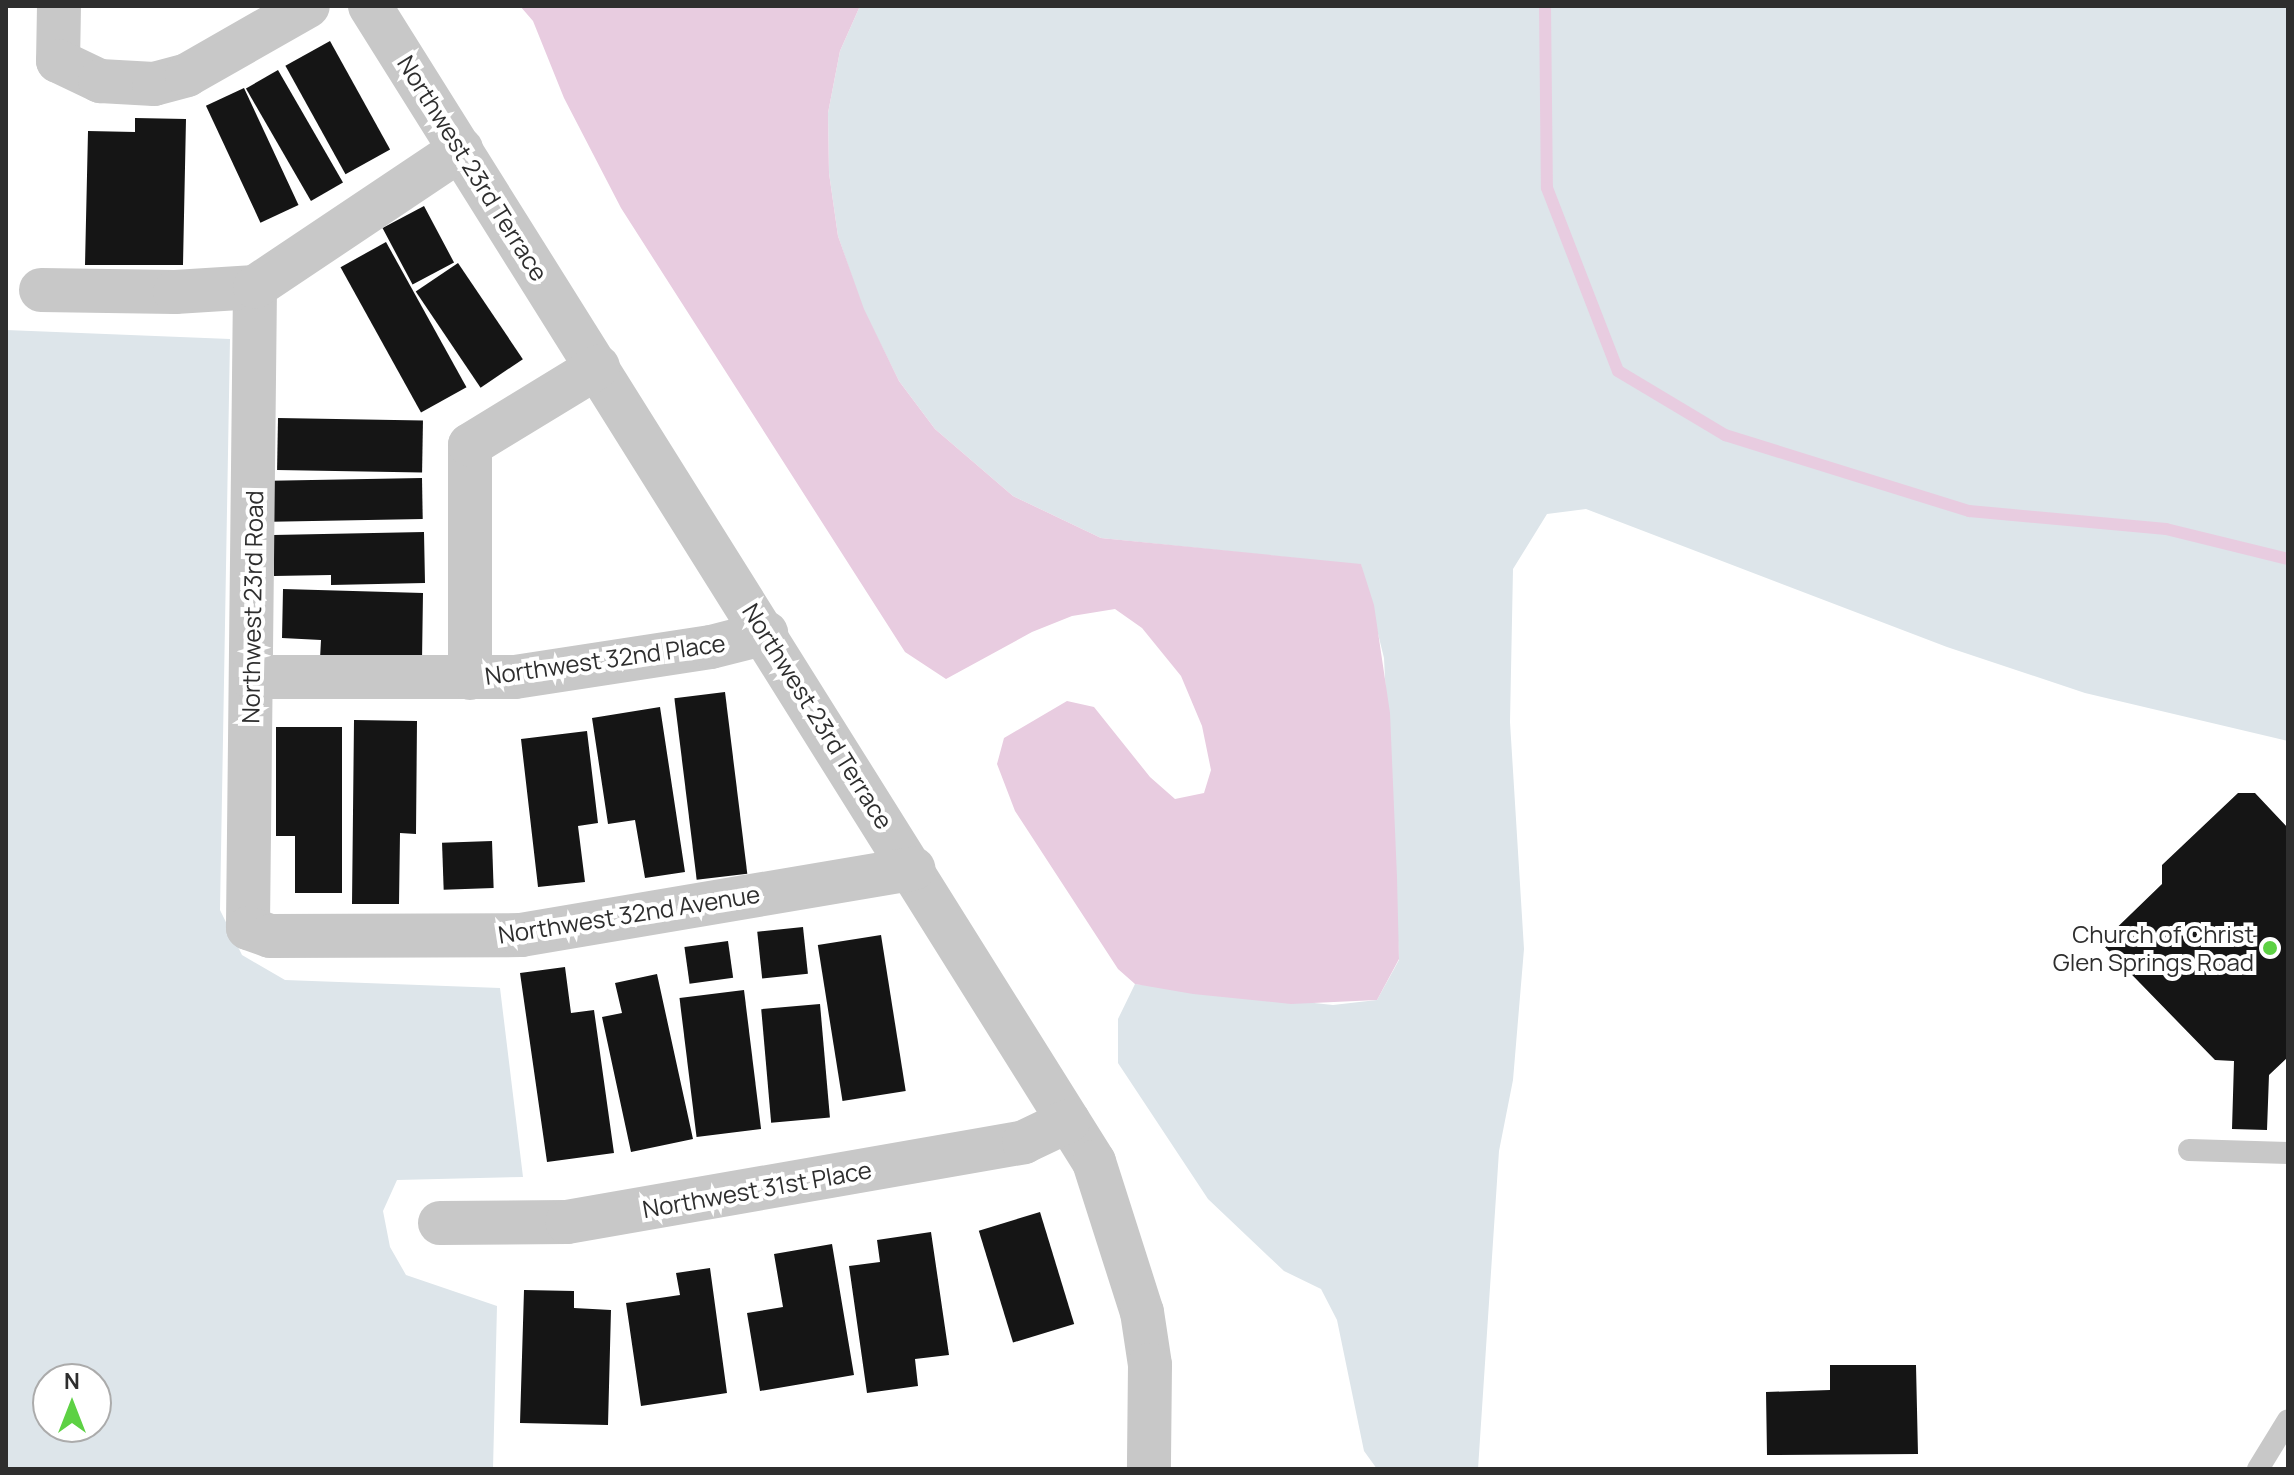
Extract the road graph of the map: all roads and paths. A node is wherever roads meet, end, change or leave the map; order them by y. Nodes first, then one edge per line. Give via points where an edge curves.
1 (59, 6) edge
2 (308, 6) edge
3 (370, 6) edge
4 (461, 149) junction
5 (255, 287) junction
6 (41, 290) dead end
7 (598, 367) junction
8 (766, 633) junction
9 (251, 677) junction
10 (470, 678) junction
11 (913, 869) junction
12 (248, 928) joint
13 (1068, 1121) junction
14 (2189, 1150) dead end
15 (2288, 1153) edge
16 (440, 1223) dead end
17 (2288, 1420) edge
18 (1149, 1469) edge
19 (2258, 1469) edge

1 - 2 street via 58,61 100,81 154,84 187,75
3 - 4 street, Northwest 23rd Terrace
4 - 5 street
4 - 7 street, Northwest 23rd Terrace
5 - 6 street
5 - 9 street, Northwest 23rd Road
7 - 8 street, Northwest 23rd Terrace
7 - 10 street via 470,445
8 - 10 street, Northwest 32nd Place via 711,647 515,677
8 - 11 street, Northwest 23rd Terrace
9 - 10 street, Northwest 32nd Place
9 - 12 street, Northwest 23rd Road
11 - 12 street, Northwest 32nd Avenue via 521,935 270,936
11 - 13 street, Northwest 23rd Terrace
13 - 16 street, Northwest 31st Place via 1024,1142 567,1222
13 - 18 street, Northwest 23rd Terrace via 1094,1162 1142,1312 1150,1365
14 - 15 lane
17 - 19 lane

